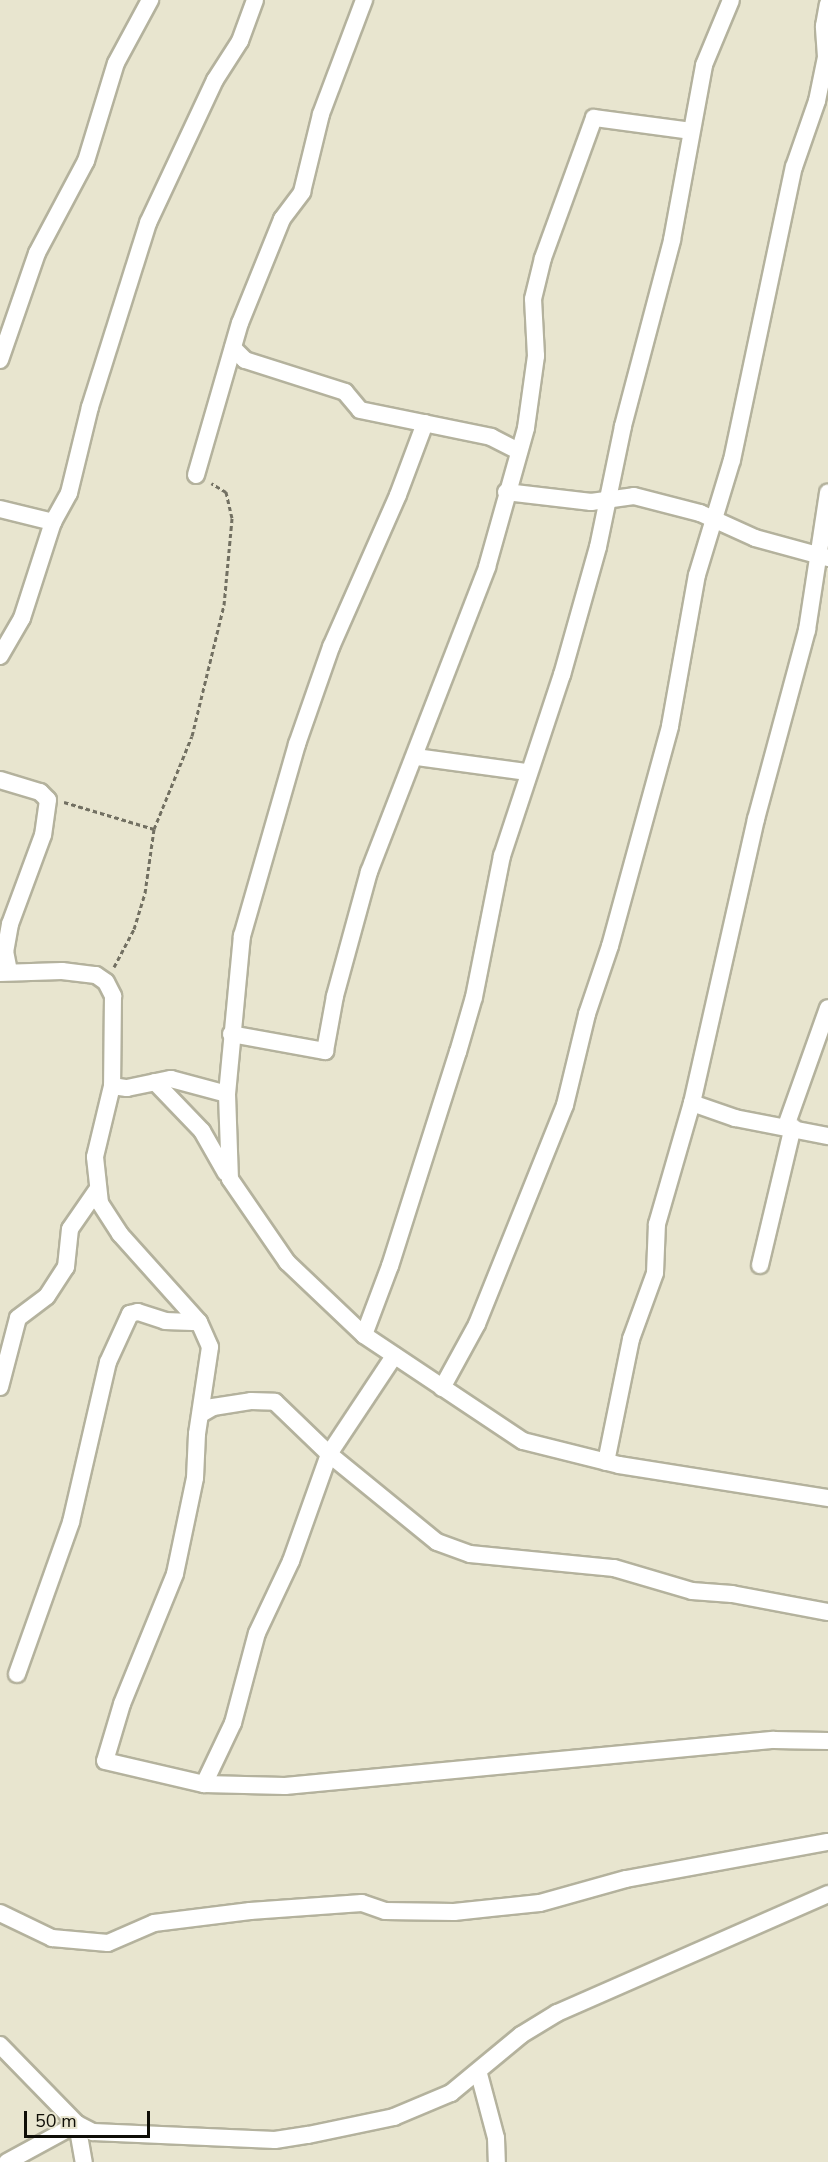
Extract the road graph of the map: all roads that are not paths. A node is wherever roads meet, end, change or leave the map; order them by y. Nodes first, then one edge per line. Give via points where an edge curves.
1 (150, 0) edge
2 (255, 0) edge
3 (364, 0) edge
4 (731, 0) edge
5 (828, 4) edge
6 (692, 131) junction
7 (233, 348) junction
8 (0, 360) edge
9 (425, 423) junction
10 (519, 452) junction
11 (196, 475) road end
12 (506, 492) junction
13 (828, 493) edge
14 (610, 498) junction
15 (0, 509) edge
16 (53, 522) junction
17 (715, 522) junction
18 (824, 556) edge
19 (0, 656) edge
20 (416, 757) junction
21 (527, 772) junction
22 (0, 780) edge
23 (5, 972) edge
24 (828, 1008) edge
25 (231, 1034) junction
26 (155, 1082) junction
27 (112, 1086) junction
28 (226, 1094) junction
29 (692, 1103) junction
30 (225, 1118) junction
31 (789, 1127) junction
32 (202, 1131) junction
33 (828, 1136) edge
34 (230, 1179) junction
35 (97, 1190) junction
36 (760, 1265) dead end
37 (199, 1322) junction
38 (364, 1335) junction
39 (394, 1356) junction
40 (0, 1387) edge
41 (442, 1388) junction
42 (201, 1414) junction
43 (329, 1454) junction
44 (606, 1462) junction
45 (828, 1498) edge
46 (828, 1612) edge
47 (17, 1674) dead end
48 (828, 1741) edge
49 (204, 1784) junction
50 (828, 1842) edge
51 (828, 1894) edge
52 (0, 1913) edge
53 (0, 2045) edge
54 (479, 2074) junction
55 (77, 2124) junction
56 (7, 2162) edge
57 (84, 2162) edge
58 (497, 2162) edge

1 - 8 street via 116,63 86,160 37,252
2 - 16 street via 240,40 215,80 148,223 90,407 69,493
3 - 7 street via 321,114 302,192 282,219
4 - 6 street via 704,65
5 - 17 street via 824,26 826,57 817,100 794,167 743,411
6 - 10 street via 594,118 543,258 533,299 536,356
6 - 14 street via 672,240 623,426
7 - 9 street via 245,360 345,392 360,410
7 - 11 street
9 - 10 street via 491,437
9 - 25 street via 399,495 332,647 297,744 242,936
10 - 12 street
12 - 14 street via 591,502
12 - 20 street via 487,567
13 - 18 street
14 - 17 street via 634,496 700,513
14 - 21 street via 562,675
15 - 16 street
16 - 19 street via 22,618
17 - 18 street via 755,538
17 - 41 street via 697,575 684,663 661,760 610,946 587,1014 565,1105 477,1324
18 - 29 street via 756,819
20 - 21 street
20 - 25 street via 395,797 369,872 335,996 325,1051
21 - 38 street via 502,856 474,997 390,1266
22 - 23 street via 40,792 48,800 43,835 10,924
23 - 27 street via 74,972 96,975 106,982 113,996
24 - 31 street
25 - 28 street
26 - 27 street via 128,1088
26 - 28 street via 171,1079
26 - 32 street
27 - 35 street via 95,1157
28 - 30 street
29 - 31 street via 735,1118
29 - 44 street via 657,1224 655,1273 631,1339
30 - 32 street
30 - 34 street
31 - 33 street
31 - 36 street
32 - 34 street
34 - 38 street via 287,1262
35 - 37 street via 100,1203 120,1234
35 - 40 street via 70,1229 66,1267 47,1296 18,1318
37 - 42 street via 210,1347
37 - 47 street via 130,1314 108,1362 71,1522
38 - 39 street
39 - 41 street
39 - 43 street
41 - 44 street via 523,1441
42 - 43 street via 213,1407 274,1402
42 - 49 street via 195,1478 175,1574 122,1704 105,1761
43 - 46 street via 437,1542 470,1554 614,1568 692,1591 732,1594
43 - 49 street via 291,1561 257,1633 233,1723
44 - 45 street
48 - 49 street via 774,1740 285,1786
50 - 52 street via 626,1879 540,1903 454,1912 385,1911 362,1903 250,1911 154,1923 108,1942 52,1938
51 - 54 street via 557,2013 521,2035
53 - 55 street
54 - 55 street via 451,2093 394,2117 275,2140 187,2134 136,2137 93,2132
54 - 58 street via 496,2138
55 - 56 street
55 - 57 street

